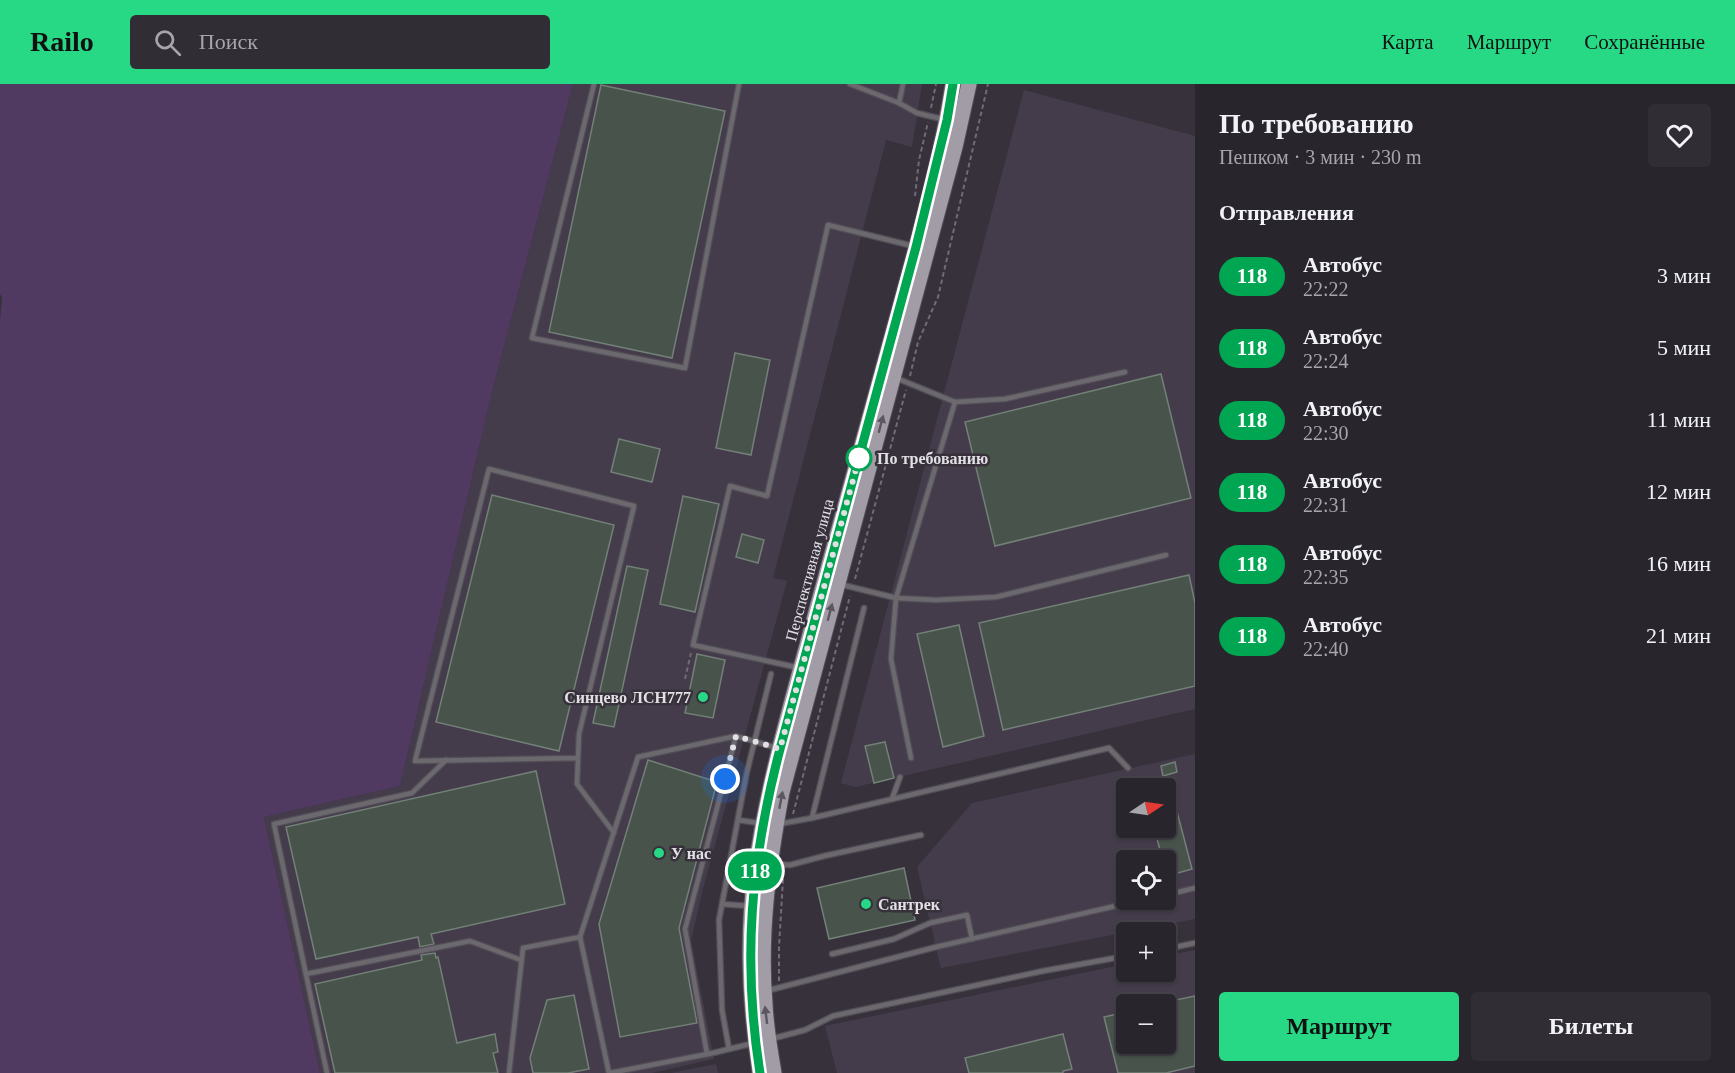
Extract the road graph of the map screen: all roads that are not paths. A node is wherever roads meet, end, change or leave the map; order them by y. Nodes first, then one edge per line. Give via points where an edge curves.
1 (594, 84) edge
2 (739, 84) edge
3 (850, 84) edge
4 (903, 84) edge
5 (953, 84) edge
6 (969, 84) edge
7 (899, 103) junction
8 (947, 120) junction
9 (916, 247) junction
10 (1125, 372) dead end
11 (901, 380) junction
12 (955, 402) junction
13 (1166, 555) dead end
14 (838, 584) junction
15 (896, 598) junction
16 (864, 608) dead end
17 (808, 669) junction
18 (771, 674) dead end
19 (736, 736) junction
20 (754, 741) junction
21 (786, 751) junction
22 (578, 758) junction
23 (911, 758) dead end
24 (446, 760) junction
25 (1128, 768) dead end
26 (900, 777) dead end
27 (892, 799) junction
28 (812, 818) junction
29 (738, 820) junction
30 (769, 824) junction
31 (614, 833) junction
32 (921, 836) dead end
33 (770, 864) junction
34 (1195, 888) edge
35 (1176, 893) edge
36 (722, 904) junction
37 (752, 906) junction
38 (1116, 906) edge
39 (580, 936) junction
40 (972, 939) junction
41 (1195, 943) edge
42 (1176, 947) edge
43 (832, 954) dead end
44 (1116, 958) edge
45 (521, 960) junction
46 (306, 974) junction
47 (765, 991) junction
48 (762, 1041) junction
49 (729, 1049) junction
50 (707, 1054) junction
51 (327, 1073) edge
52 (508, 1073) edge
53 (610, 1073) edge
54 (760, 1073) edge
55 (774, 1073) edge

1 - 2 lane via 532,338 685,368
3 - 7 lane
4 - 7 lane
5 - 8 main road, Перспективная улица
6 - 11 main road, Перспективная улица
7 - 8 lane via 917,113
8 - 9 main road, Перспективная улица
9 - 14 main road, Перспективная улица
9 - 17 lane via 828,225 767,496 730,486 693,645
10 - 12 lane via 1005,399
11 - 12 lane
14 -> 11 main road, Перспективная улица
12 - 15 lane
13 - 15 lane via 996,597
14 - 15 lane
14 - 17 main road, Перспективная улица
15 - 23 lane via 891,659
16 - 28 lane
17 - 21 main road, Перспективная улица
18 - 20 lane
19 - 20 lane
19 - 31 lane via 638,756
19 - 50 lane via 685,929
20 - 21 lane
20 - 29 lane
21 - 30 main road, Перспективная улица via 782,792
22 - 24 lane
22 - 24 lane via 579,734 634,506 489,469 416,761
22 - 31 lane via 577,784
24 - 46 lane via 412,793 274,824
25 - 27 lane via 1109,748
26 - 27 lane
27 - 28 lane
28 - 30 lane
29 - 30 lane
29 - 36 lane
30 - 33 main road, Перспективная улица
31 - 39 lane
32 - 33 lane via 790,866
33 - 37 main road, Перспективная улица
33 - 47 main road, Перспективная улица via 764,932
34 - 35 lane
36 - 37 lane
36 - 49 lane via 722,998
37 - 47 main road, Перспективная улица via 751,932
38 - 40 lane
39 - 45 lane via 523,948
39 - 53 lane
40 - 43 lane via 967,915 930,922 894,939
40 - 47 lane
41 - 42 lane
44 - 48 lane via 833,1016 805,1030
45 - 46 lane via 470,941
45 - 52 lane
46 - 51 lane
47 - 48 main road, Перспективная улица
48 - 49 lane
48 - 54 main road, Перспективная улица
48 - 55 main road, Перспективная улица
49 - 50 lane
50 - 53 lane

